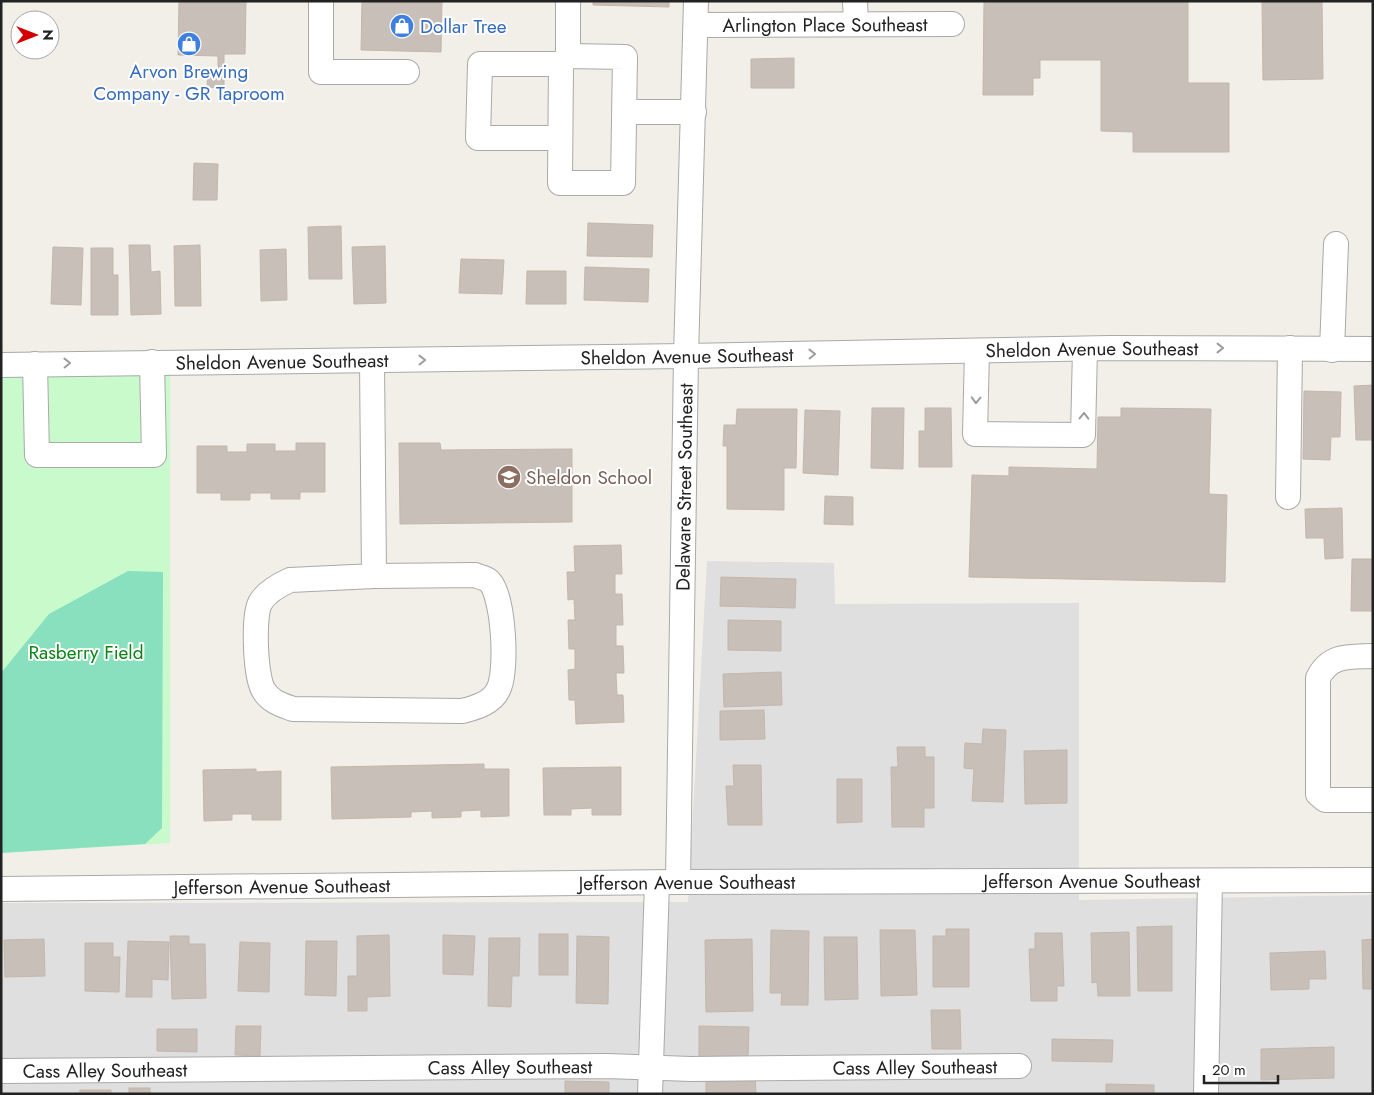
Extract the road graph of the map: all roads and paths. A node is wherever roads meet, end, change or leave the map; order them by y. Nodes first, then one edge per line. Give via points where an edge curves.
1 (320, 1) edge
2 (568, 1) edge
3 (696, 1) edge
4 (856, 13) edge
5 (697, 24) junction
6 (952, 24) dead end
7 (564, 60) junction
8 (407, 72) dead end
9 (625, 112) junction
10 (694, 112) junction
11 (560, 138) junction
12 (1336, 244) dead end
13 (1290, 348) junction
14 (1085, 349) junction
15 (1373, 349) edge
16 (1332, 350) junction
17 (977, 351) junction
18 (686, 356) junction
19 (372, 361) junction
20 (152, 362) junction
21 (35, 364) junction
22 (1, 365) edge
23 (1288, 496) dead end
24 (374, 576) junction
25 (1373, 656) edge
26 (1373, 800) edge
27 (1373, 880) edge
28 (1210, 881) junction
29 (668, 882) junction
30 (1, 889) edge
31 (1019, 1066) dead end
32 (651, 1067) junction
33 (1, 1071) edge
34 (650, 1094) edge
35 (1206, 1094) edge

1 - 8 street via 321,72
2 - 7 street
3 - 5 street, Delaware Street Southeast
4 - 5 street, Arlington Place Southeast
4 - 6 street, Arlington Place Southeast
5 - 10 street, Delaware Street Southeast
7 - 9 street via 625,57
7 - 11 street
7 - 11 street via 480,64 478,138
9 - 10 street
9 - 11 street via 623,183 560,183
10 - 18 street, Delaware Street Southeast
12 - 16 street
14 -> 13 street, Sheldon Avenue Southeast
13 - 16 street, Sheldon Avenue Southeast
13 - 23 street
14 - 17 street, Sheldon Avenue Southeast
17 -> 14 street via 975,434 1084,435
15 - 16 street, Sheldon Avenue Southeast
18 -> 17 street, Sheldon Avenue Southeast
19 -> 18 street, Sheldon Avenue Southeast
18 - 29 street, Delaware Street Southeast
19 - 20 street, Sheldon Avenue Southeast
19 - 24 street
21 -> 20 street, Sheldon Avenue Southeast
20 - 21 street via 154,455 37,455
21 - 22 street, Sheldon Avenue Southeast
24 - 24 street via 475,575 488,580 501,608 503,673 498,691 476,708 462,711 293,709 272,700 258,679 256,616 261,603 278,585 290,580
25 - 26 street via 1344,657 1333,661 1323,667 1318,678 1318,794 1325,800
27 - 28 street, Jefferson Avenue Southeast
28 - 29 street, Jefferson Avenue Southeast
28 - 35 street
29 - 30 street, Jefferson Avenue Southeast
29 - 32 street, Delaware Street Southeast
31 - 32 street, Cass Alley Southeast
32 - 33 street, Cass Alley Southeast
32 - 34 street, Delaware Street Southeast

